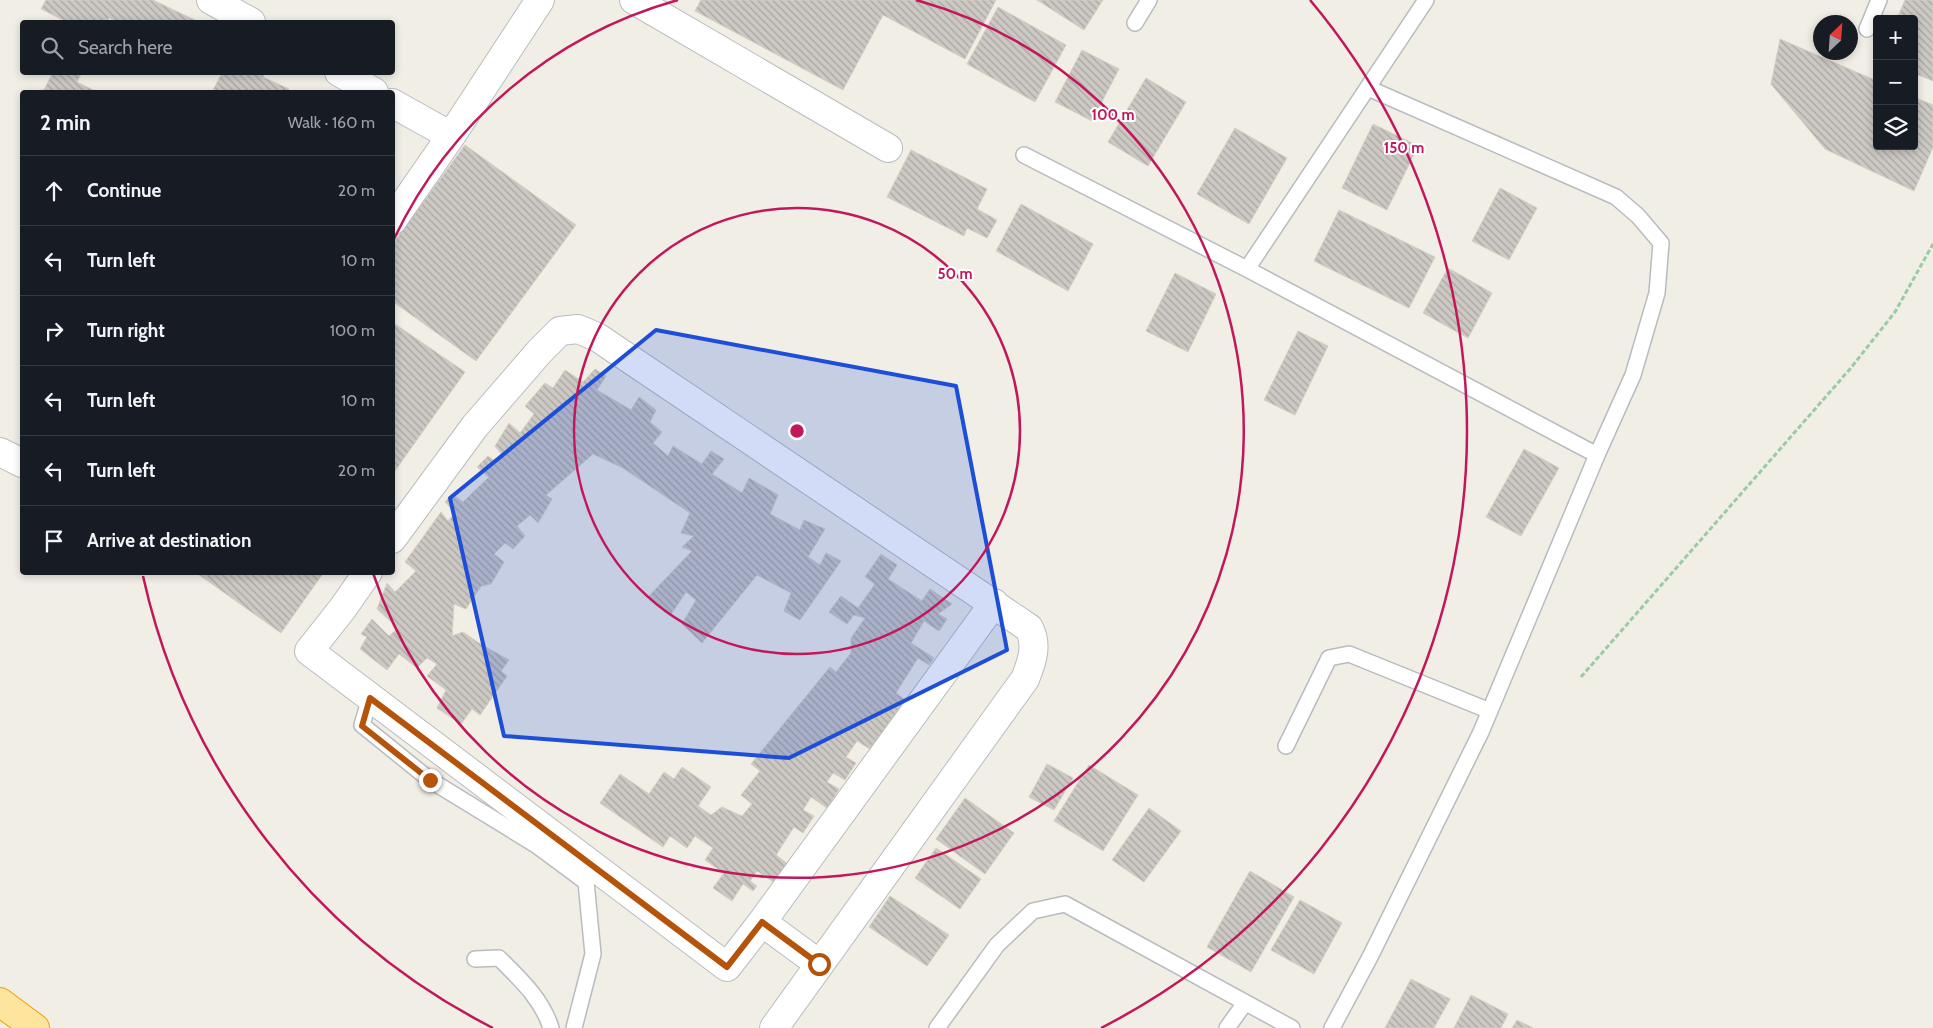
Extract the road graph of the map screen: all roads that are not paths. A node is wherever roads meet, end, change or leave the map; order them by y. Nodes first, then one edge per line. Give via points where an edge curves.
1 (211, 0) edge
2 (540, 0) edge
3 (634, 0) edge
4 (1149, 0) edge
5 (1426, 0) edge
6 (1879, 0) edge
7 (246, 20) edge
8 (1135, 23) dead end
9 (1866, 29) dead end
10 (344, 75) edge
11 (1368, 88) junction
12 (370, 90) edge
13 (395, 105) edge
14 (451, 136) junction
15 (888, 148) dead end
16 (1024, 154) dead end
17 (395, 217) edge
18 (1247, 269) junction
19 (0, 452) edge
20 (1598, 455) junction
21 (20, 462) edge
22 (395, 535) edge
23 (366, 575) edge
24 (994, 603) junction
25 (370, 698) junction
26 (1490, 711) junction
27 (1286, 746) dead end
28 (762, 922) junction
29 (475, 958) dead end
30 (819, 964) junction
31 (0, 1002) edge
32 (1245, 1003) junction
33 (35, 1028) edge
34 (551, 1028) edge
35 (574, 1028) edge
36 (774, 1028) edge
37 (937, 1028) edge
38 (1227, 1028) edge
39 (1292, 1028) edge
40 (1332, 1028) edge

1 - 7 street
2 - 14 street
3 - 15 street
4 - 8 lane
5 - 11 lane
6 - 9 lane
10 - 12 street
11 - 18 lane
11 - 20 lane via 1616,197 1661,243 1657,293 1633,375
13 - 14 street
14 - 17 street
16 - 18 lane
18 - 20 lane
19 - 21 street
20 - 26 lane
22 - 24 street via 475,426 540,351 560,331 578,329 597,336
23 - 25 street via 309,650
24 - 28 street
24 - 30 street via 1029,628 1034,637 1033,659 1025,679
25 - 28 street via 727,967
25 - 35 lane via 362,726 430,780 536,844 586,882 593,954
26 - 27 lane via 1349,654 1329,658
26 - 40 lane
28 - 30 street
29 - 34 lane via 500,958 546,1011
30 - 36 street
31 - 33 highway
32 - 37 lane via 1065,904 1034,911 997,945
32 - 38 lane
32 - 39 lane

